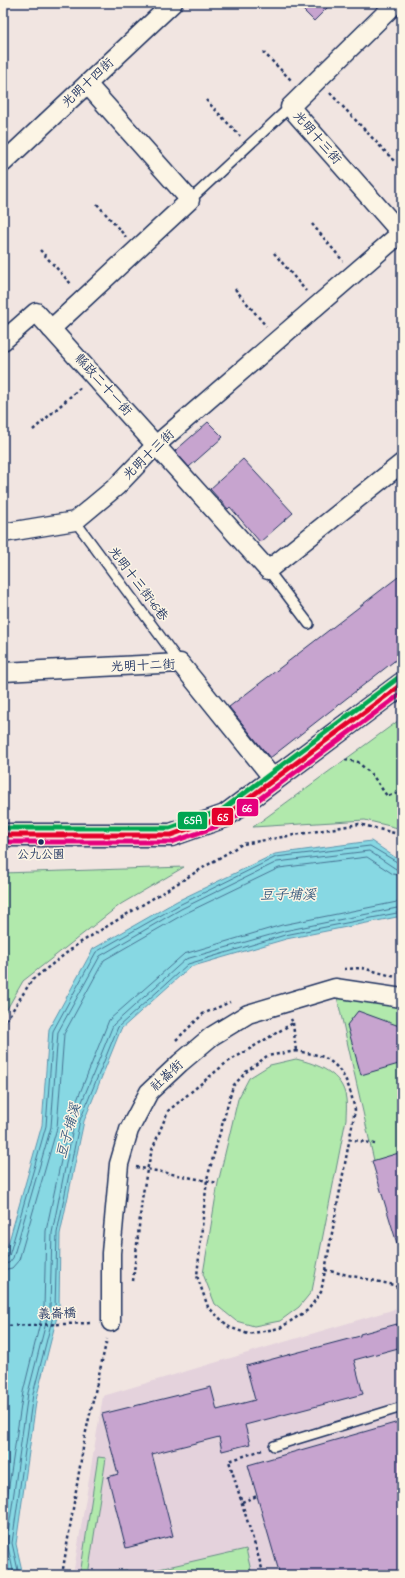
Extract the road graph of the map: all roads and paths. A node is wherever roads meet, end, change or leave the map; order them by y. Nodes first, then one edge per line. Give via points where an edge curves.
1 (173, 3) edge
2 (396, 3) edge
3 (263, 52) dead end
4 (318, 80) junction
5 (87, 84) junction
6 (304, 94) junction
7 (206, 100) dead end
8 (290, 107) junction
9 (248, 145) junction
10 (395, 162) dead end
11 (3, 163) edge
12 (190, 200) junction
13 (97, 204) dead end
14 (312, 224) dead end
15 (401, 234) edge
16 (137, 249) junction
17 (40, 250) dead end
18 (274, 253) dead end
19 (353, 274) junction
20 (235, 289) dead end
21 (84, 298) junction
22 (317, 306) junction
23 (51, 329) junction
24 (278, 340) junction
25 (3, 342) edge
26 (94, 376) junction
27 (402, 407) edge
28 (402, 416) edge
29 (33, 430) dead end
30 (156, 445) junction
31 (402, 462) edge
32 (75, 521) junction
33 (3, 533) edge
34 (268, 570) junction
35 (309, 624) dead end
36 (180, 663) junction
37 (3, 672) edge
38 (402, 684) edge
39 (345, 760) dead end
40 (275, 781) junction
41 (402, 792) edge
42 (3, 835) edge
43 (402, 835) edge
44 (339, 970) dead end
45 (402, 978) edge
46 (236, 998) dead end
47 (402, 998) edge
48 (287, 1003) junction
49 (293, 1023) junction
50 (3, 1025) edge
51 (170, 1046) dead end
52 (296, 1051) junction
53 (349, 1138) junction
54 (375, 1144) dead end
55 (119, 1164) junction
56 (147, 1170) junction
57 (207, 1179) junction
58 (218, 1182) dead end
59 (325, 1270) junction
60 (133, 1281) dead end
61 (402, 1290) edge
62 (111, 1322) junction
63 (3, 1326) edge
64 (402, 1407) edge
65 (274, 1446) joint
66 (256, 1496) dead end
67 (242, 1502) junction
68 (62, 1575) edge
69 (264, 1575) edge

1 - 5 street, 光明十四街
2 - 4 street, 光明十三街
3 - 6 path
4 - 6 street, 光明十三街
4 - 10 path
5 - 11 street, 光明十四街
5 - 12 street
6 - 8 street, 光明十三街
7 - 9 path
8 - 9 lane
8 - 15 street, 光明十三街
9 - 12 lane
12 - 16 street
13 - 16 path
14 - 19 path
15 - 19 street, 光明十三街
16 - 21 street
17 - 21 path
18 - 22 path
19 - 22 street, 光明十三街
20 - 24 path
21 - 23 street
22 - 24 street, 光明十三街
23 - 25 street, 縣政二十一街 via 36,312
23 - 26 street, 縣政二十一街
24 - 30 street, 光明十三街
26 - 29 path
26 - 30 street, 縣政二十一街
27 - 28 path via 398,410
30 - 32 street, 光明十三街 via 117,486
30 - 34 street, 縣政二十一街
31 - 34 street
32 - 33 street
32 - 36 lane, 光明十三街46巷
34 - 35 lane
36 - 37 street, 光明十二街
36 - 40 street, 光明十二街
38 - 40 street
39 - 41 path via 358,762 373,776 387,796
40 - 42 street via 225,816 171,835
43 - 50 path via 359,824 242,844 78,944 32,980
44 - 45 path via 362,968
46 - 51 path via 203,1014
47 - 48 street, 社崙街 via 336,988
48 - 49 path
48 - 55 street, 社崙街 via 248,1014 212,1036 149,1092 128,1130
49 - 52 path
49 - 56 path via 226,1063 168,1111
52 - 53 path via 326,1058 344,1075 355,1110
52 - 57 path via 267,1056 233,1086
53 - 54 path
53 - 59 path
55 - 56 path
55 - 62 street, 社崙街 via 111,1253
56 - 57 path
56 - 60 path
57 - 58 path
57 - 59 path via 197,1276 208,1307 229,1327 248,1334 280,1328 308,1310 321,1292
59 - 61 path via 394,1285
62 - 63 path, 義崙橋
62 - 68 path via 85,1436
64 - 65 lane
65 - 67 path via 228,1461
66 - 67 path
67 - 69 path

